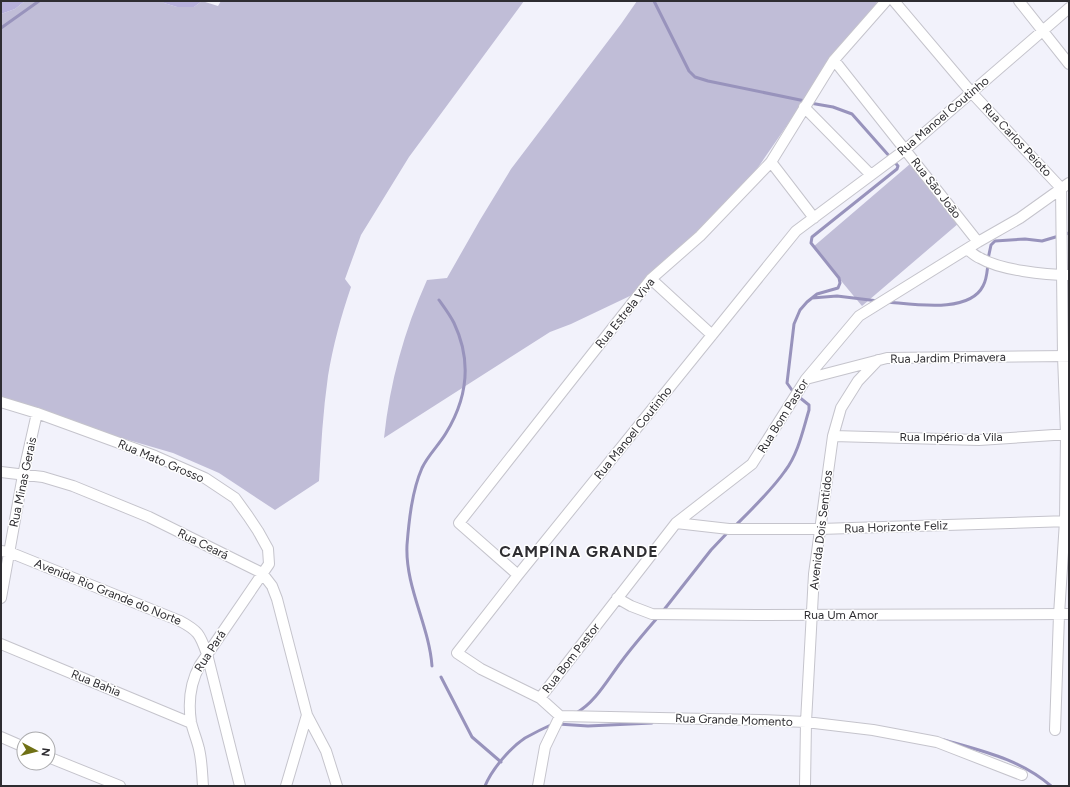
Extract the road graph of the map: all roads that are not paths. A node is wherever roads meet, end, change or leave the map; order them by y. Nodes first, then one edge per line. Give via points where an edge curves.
1 (886, 1) edge
2 (894, 1) edge
3 (1019, 1) edge
4 (1069, 8) edge
5 (1043, 31) junction
6 (834, 60) junction
7 (1069, 64) edge
8 (971, 92) junction
9 (804, 107) junction
10 (906, 149) junction
11 (771, 162) junction
12 (871, 175) junction
13 (1065, 185) edge
14 (814, 218) junction
15 (978, 242) junction
16 (967, 249) junction
17 (1066, 275) edge
18 (650, 279) junction
19 (712, 335) junction
20 (1066, 356) edge
21 (878, 360) junction
22 (806, 378) junction
23 (1, 402) edge
24 (37, 414) junction
25 (1068, 434) edge
26 (833, 436) junction
27 (1, 472) edge
28 (23, 475) junction
29 (1067, 521) edge
30 (676, 524) junction
31 (820, 529) junction
32 (5, 552) edge
33 (262, 573) junction
34 (518, 575) junction
35 (1, 598) edge
36 (617, 598) junction
37 (1064, 614) edge
38 (812, 615) junction
39 (1, 644) edge
40 (207, 654) junction
41 (540, 698) junction
42 (308, 715) junction
43 (560, 716) junction
44 (191, 722) junction
45 (806, 722) junction
46 (1055, 730) dead end
47 (1, 737) edge
48 (16, 744) edge
49 (56, 759) edge
50 (1022, 774) dead end
51 (120, 786) edge
52 (203, 786) edge
53 (240, 786) edge
54 (286, 786) edge
55 (336, 786) edge
56 (538, 786) edge
57 (805, 786) edge

1 - 6 street, Rua Estrela Viva
2 - 8 street, Rua Carlos Peioto
3 - 5 street
4 - 5 street, Rua Manoel Coutinho
5 - 7 street
5 - 8 street, Rua Manoel Coutinho
6 - 9 street, Rua Estrela Viva
6 - 10 street, Rua São João
8 - 10 street, Rua Manoel Coutinho
8 - 13 street, Rua Carlos Peioto
9 - 11 street, Rua Estrela Viva
9 - 12 street
10 - 12 street, Rua Manoel Coutinho
10 - 15 street, Rua São João
11 - 14 street
11 - 18 street, Rua Estrela Viva via 700,236
12 - 14 street, Rua Manoel Coutinho
13 - 15 street, Rua Bom Pastor via 1020,218
13 - 17 street
14 - 19 street, Rua Manoel Coutinho via 796,231
15 - 16 street, Rua Bom Pastor
16 - 17 street via 980,259 996,265
16 - 22 street, Rua Bom Pastor via 859,316
17 - 20 street
18 - 19 street
18 - 34 street, Rua Estrela Viva via 459,523
19 - 34 street, Rua Manoel Coutinho
20 - 21 street, Rua Jardim Primavera
20 - 25 street
21 - 22 street, Rua Jardim Primavera
21 - 26 street, Avenida Dois Sentidos via 858,381 841,408
22 - 30 street, Rua Bom Pastor via 752,464
23 - 24 street, Rua Mato Grosso
24 - 28 street, Rua Minas Gerais
24 - 33 street, Rua Mato Grosso via 155,456 205,478 235,498 268,549 269,564
25 - 26 street, Rua Império da Vila via 979,440
25 - 29 street
26 - 31 street, Avenida Dois Sentidos
27 - 28 street, Rua Ceará
28 - 32 street, Rua Minas Gerais
28 - 33 street, Rua Ceará via 44,477 105,498
29 - 31 street, Rua Horizonte Feliz
29 - 37 street
30 - 31 street, Rua Horizonte Feliz via 729,529
30 - 36 street, Rua Bom Pastor
31 - 38 street, Avenida Dois Sentidos
32 - 35 street, Rua Minas Gerais
32 - 40 street, Avenida Rio Grande do Norte via 180,621 194,629 201,638
33 - 40 street, Rua Pará
33 - 42 street, Rua Ceará via 278,599
34 - 41 street, Rua Manoel Coutinho via 457,653 481,669
36 - 38 street, Rua Um Amor via 652,614
36 - 41 street, Rua Bom Pastor
37 - 38 street, Rua Um Amor
37 - 46 street
38 - 45 street, Avenida Dois Sentidos
39 - 44 street, Rua Bahia
40 - 44 street, Rua Pará via 194,676 191,689
40 - 53 street, Avenida Rio Grande do Norte
41 - 43 street
42 - 54 street
42 - 55 street, Rua Ceará via 326,751
43 - 45 street, Rua Grande Momento
43 - 56 street via 545,747
44 - 52 street, Rua Pará via 200,750
45 - 50 street, Rua Grande Momento via 873,730 937,742
45 - 57 street, Avenida Dois Sentidos
47 - 48 street
49 - 51 street

